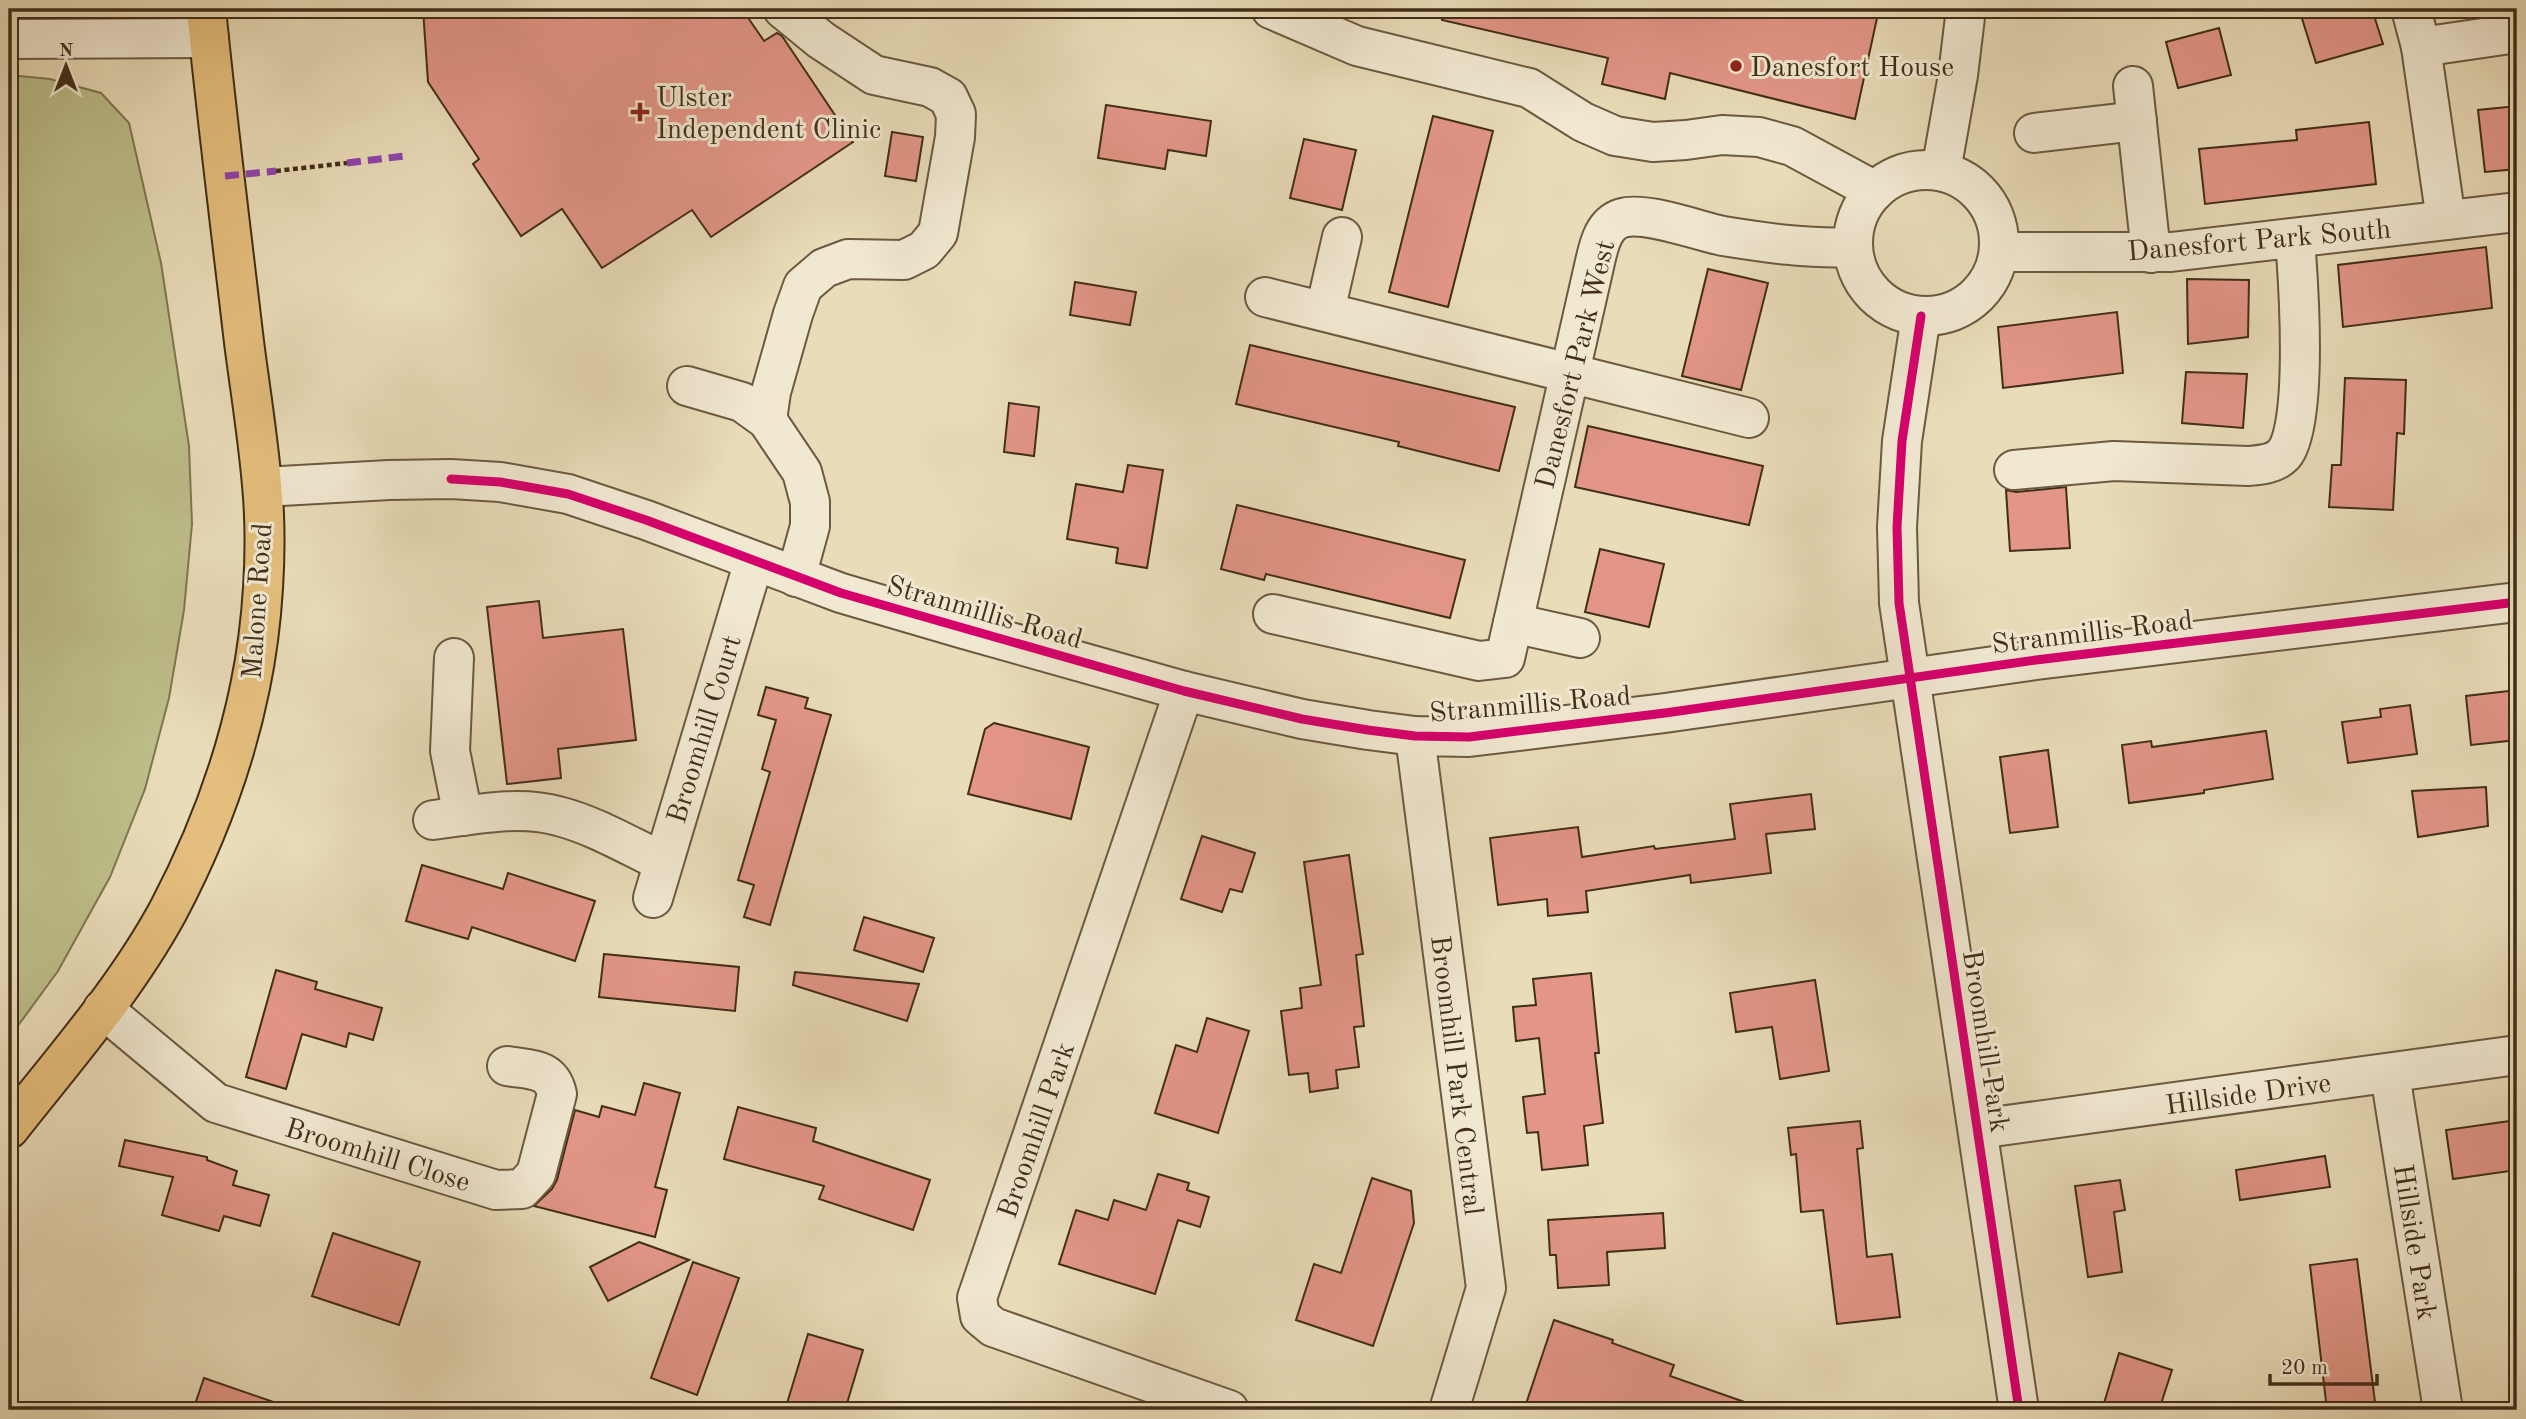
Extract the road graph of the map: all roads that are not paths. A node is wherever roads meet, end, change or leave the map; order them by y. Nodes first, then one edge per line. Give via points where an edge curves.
1 (783, 9) edge
2 (1271, 9) edge
3 (1966, 9) edge
4 (2411, 9) edge
5 (207, 23) edge
6 (2517, 33) edge
7 (9, 39) edge
8 (2421, 47) junction
9 (2034, 133) dead end
10 (1941, 171) junction
11 (1875, 191) junction
12 (2517, 212) edge
13 (2446, 220) junction
14 (1342, 237) dead end
15 (2295, 239) junction
16 (1853, 247) junction
17 (1999, 252) junction
18 (2151, 253) junction
19 (1265, 296) dead end
20 (1325, 311) junction
21 (1921, 316) junction
22 (1570, 374) junction
23 (687, 386) dead end
24 (1749, 418) dead end
25 (767, 420) junction
26 (2014, 470) dead end
27 (263, 487) junction
28 (754, 561) junction
29 (796, 577) junction
30 (2517, 602) edge
31 (1273, 614) dead end
32 (1580, 638) dead end
33 (1509, 641) junction
34 (454, 658) dead end
35 (1909, 678) junction
36 (1184, 691) junction
37 (1415, 736) junction
38 (663, 862) junction
39 (653, 898) dead end
40 (103, 1009) junction
41 (2517, 1055) edge
42 (507, 1066) dead end
43 (2390, 1074) junction
44 (9, 1129) edge
45 (1978, 1129) junction
46 (1229, 1410) edge
47 (1449, 1410) edge
48 (2019, 1410) edge
49 (2443, 1410) edge

1 - 25 street via 874,75 930,87 948,97 956,114 938,233 924,250 904,260 848,259 824,268 803,286
2 - 11 street via 1357,46 1529,88 1615,136 1653,142 1722,135 1759,137 1793,146
3 - 10 street
4 - 8 street
5 - 7 street
5 - 27 main road, Malone Road
6 - 8 street
8 - 13 street
9 - 18 street via 2135,104
10 - 11 street via 1905,173
10 - 17 street via 1979,192 1991,209
11 - 16 street via 1862,207
12 - 13 street, Danesfort Park South
13 - 15 street, Danesfort Park South
14 - 20 street
15 - 18 street, Danesfort Park South
15 - 26 street via 2301,310 2297,418 2283,456 2248,466 2114,461
16 - 21 street via 1867,286 1900,311
16 - 22 street, Danesfort Park West via 1811,249 1721,236 1641,217 1621,218 1608,227 1600,242
17 - 18 street, Danesfort Park South
17 - 21 street via 1981,292 1964,306
19 - 20 street
20 - 22 street
21 - 35 street, Broomhill Park via 1902,441 1897,527 1899,603
22 - 24 street
22 - 33 street, Danesfort Park West
23 - 25 street via 741,402
25 - 29 street via 802,472 810,502 810,526
27 - 28 street, Stranmillis Road via 408,479 500,482 568,494
27 - 40 main road, Malone Road via 259,631 250,687 223,787 168,911
28 - 29 street, Stranmillis Road
28 - 38 street, Broomhill Court
29 - 36 street, Stranmillis Road
30 - 35 street, Stranmillis Road
31 - 33 street via 1479,661
32 - 33 street
34 - 38 street via 450,806 558,816
35 - 37 street, Stranmillis Road via 1469,737
35 - 45 street, Broomhill Park
36 - 37 street, Stranmillis Road via 1302,719
36 - 46 street, Broomhill Park via 977,1298 979,1316 993,1327
37 - 47 street, Broomhill Park Central via 1486,1288
38 - 39 street, Broomhill Court
40 - 42 street, Broomhill Close via 216,1103 496,1190 522,1189 536,1174 557,1094 554,1081 545,1073
40 - 44 main road, Malone Road
41 - 43 street, Hillside Drive
43 - 45 street, Hillside Drive
43 - 49 street, Hillside Park
45 - 48 street, Broomhill Park

